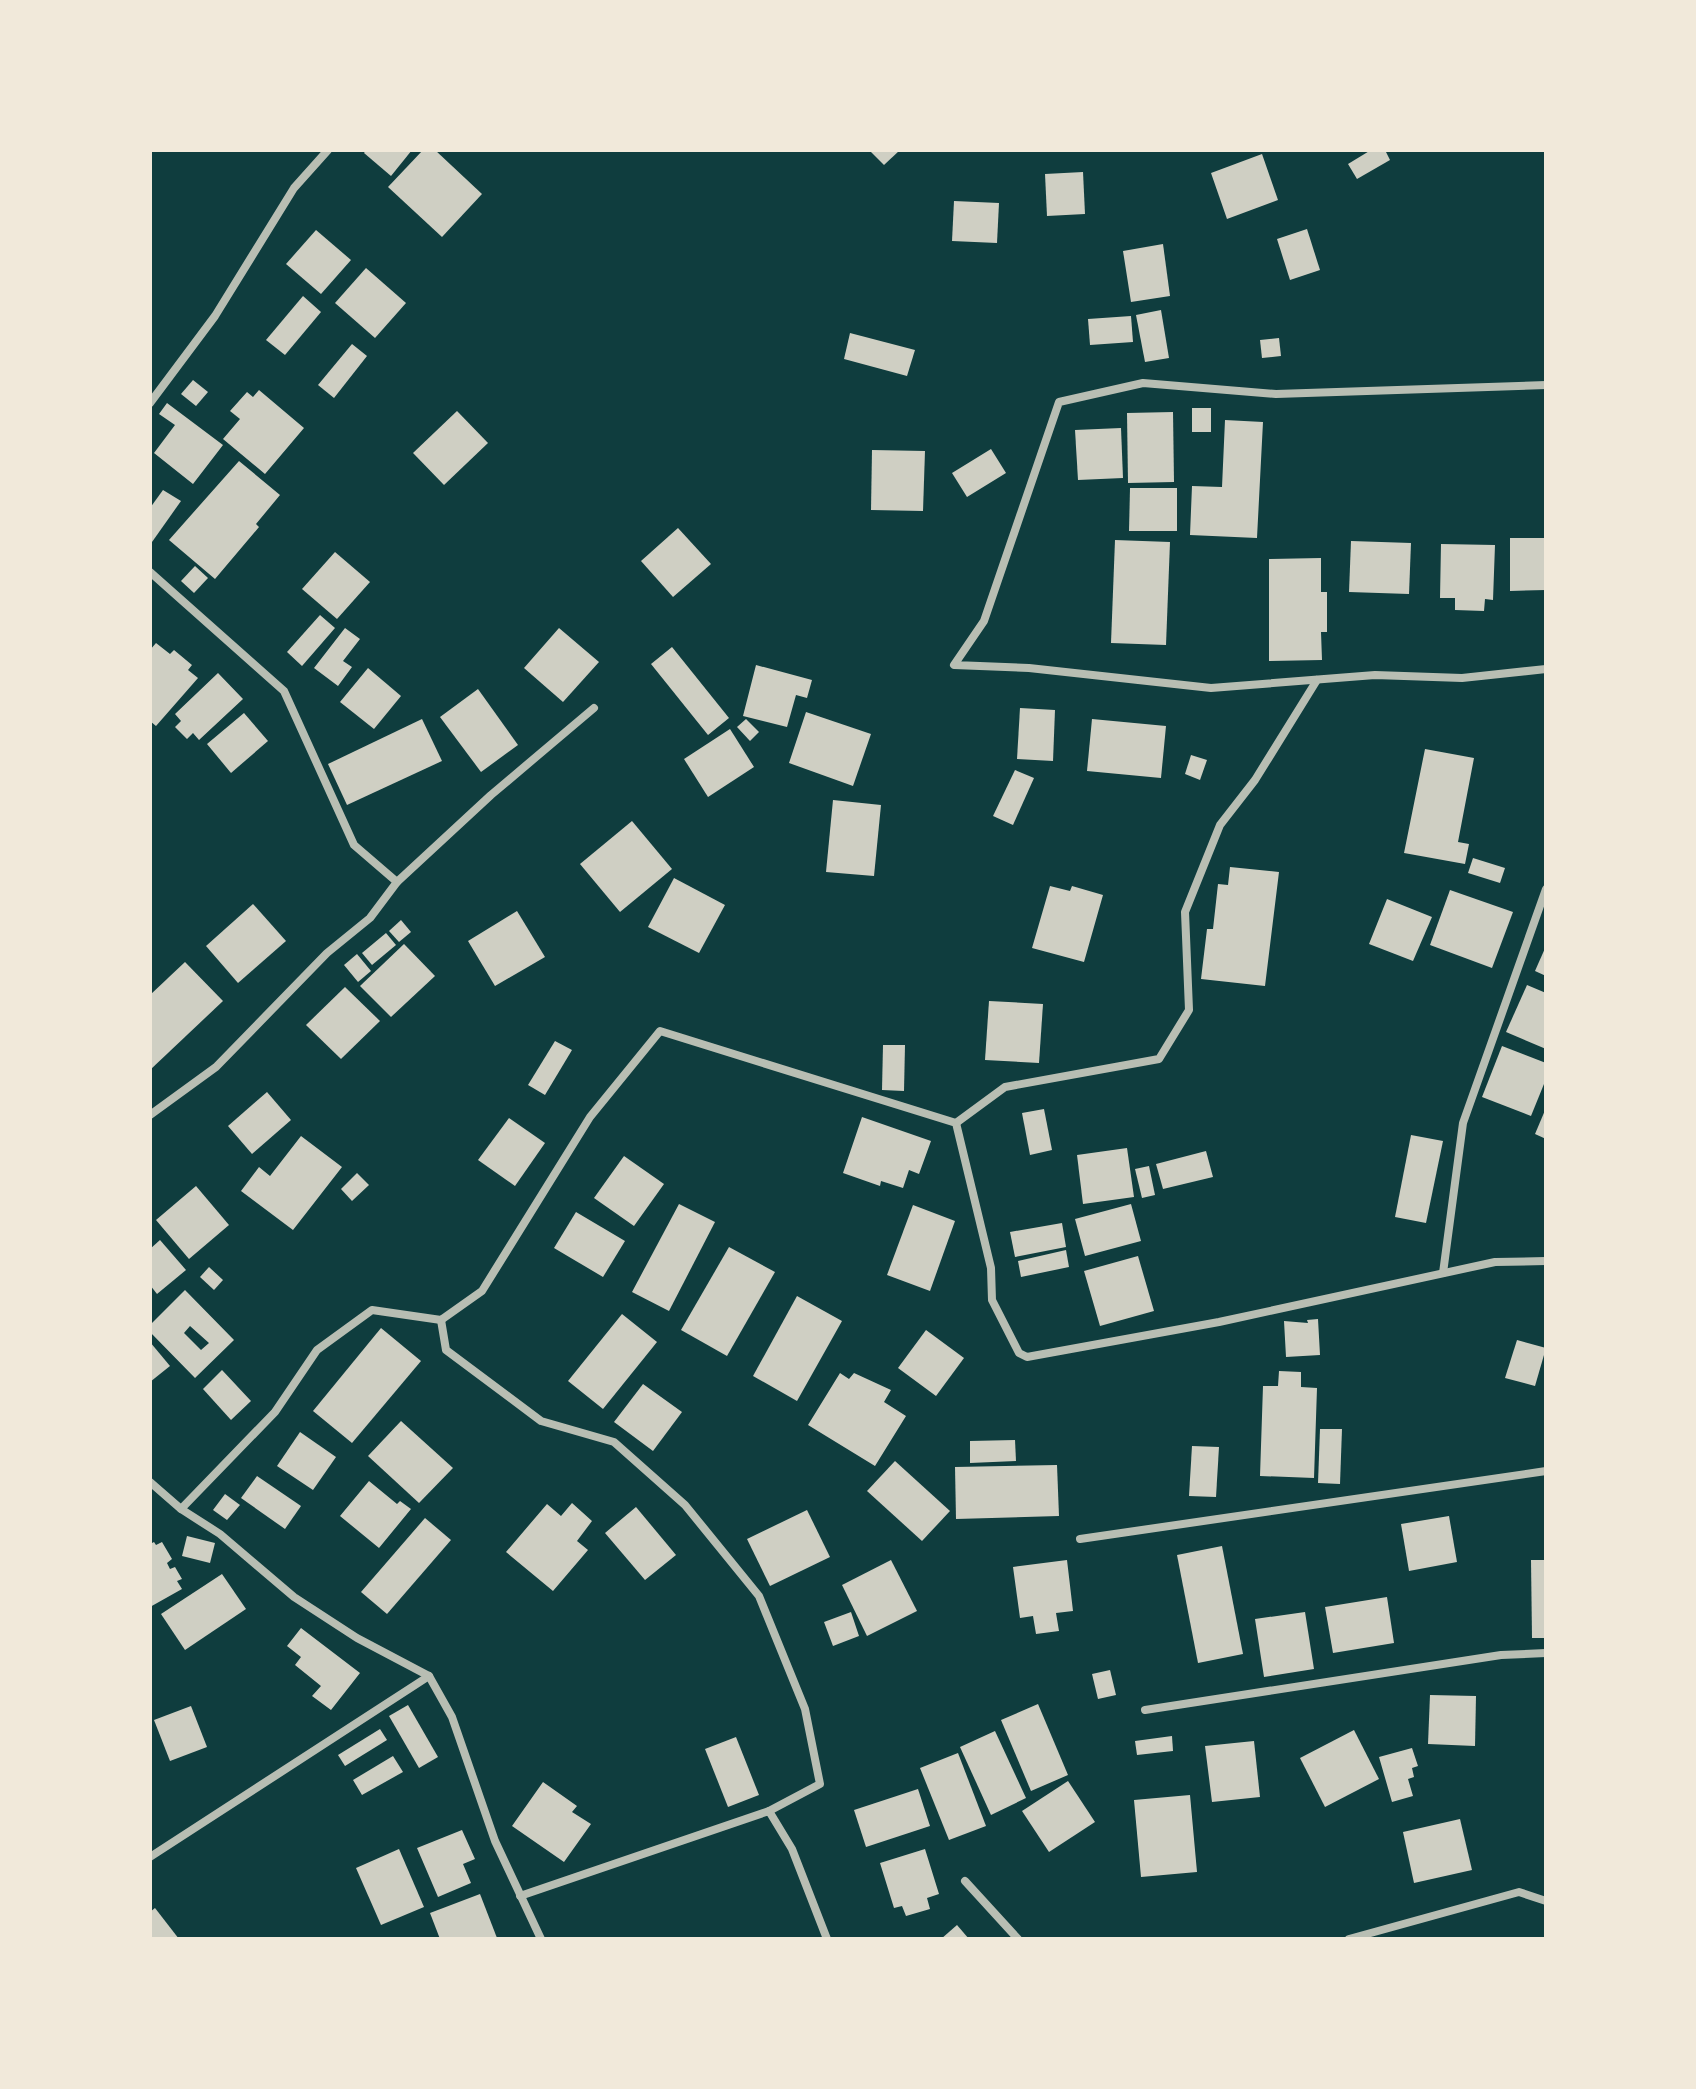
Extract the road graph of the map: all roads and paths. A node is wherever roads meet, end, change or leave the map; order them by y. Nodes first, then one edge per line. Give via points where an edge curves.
1 (328, 150) edge
2 (1546, 385) edge
3 (150, 403) edge
4 (150, 572) edge
5 (1546, 669) edge
6 (1317, 680) junction
7 (594, 708) dead end
8 (397, 882) junction
9 (1546, 889) edge
10 (150, 1115) edge
11 (956, 1123) junction
12 (1546, 1261) edge
13 (1443, 1273) junction
14 (441, 1320) junction
15 (1546, 1471) edge
16 (150, 1482) edge
17 (181, 1509) junction
18 (1080, 1539) dead end
19 (1546, 1653) edge
20 (429, 1676) junction
21 (1145, 1710) dead end
22 (769, 1811) junction
23 (150, 1857) edge
24 (965, 1881) dead end
25 (520, 1896) junction
26 (1546, 1901) edge
27 (541, 1939) edge
28 (827, 1939) edge
29 (1018, 1939) edge
30 (1349, 1939) edge

1 - 3 street via 294,188 215,316
2 - 6 street via 1276,394 1143,383 1059,402 984,621 954,665 1211,688
4 - 8 street via 284,691 354,845
5 - 6 street via 1462,678 1375,675
6 - 11 street via 1255,780 1220,825 1185,912 1189,1010 1159,1059 1005,1087
7 - 8 street
8 - 10 street via 370,918 327,953 216,1067
9 - 13 street via 1463,1123
11 - 13 street via 991,1268 992,1300 1019,1353 1027,1357
11 - 14 street via 660,1031 590,1117 482,1291
12 - 13 street via 1495,1262
14 - 17 street via 372,1310 317,1350 275,1412
14 - 22 street via 446,1350 541,1421 614,1442 685,1505 759,1596 805,1709 820,1784
15 - 18 street
16 - 17 street
17 - 20 street via 335,1626
19 - 21 street via 1501,1655
20 - 23 street
20 - 25 street via 452,1717
22 - 25 street
22 - 28 street via 792,1849
24 - 29 street
25 - 27 street
26 - 30 street via 1519,1892

